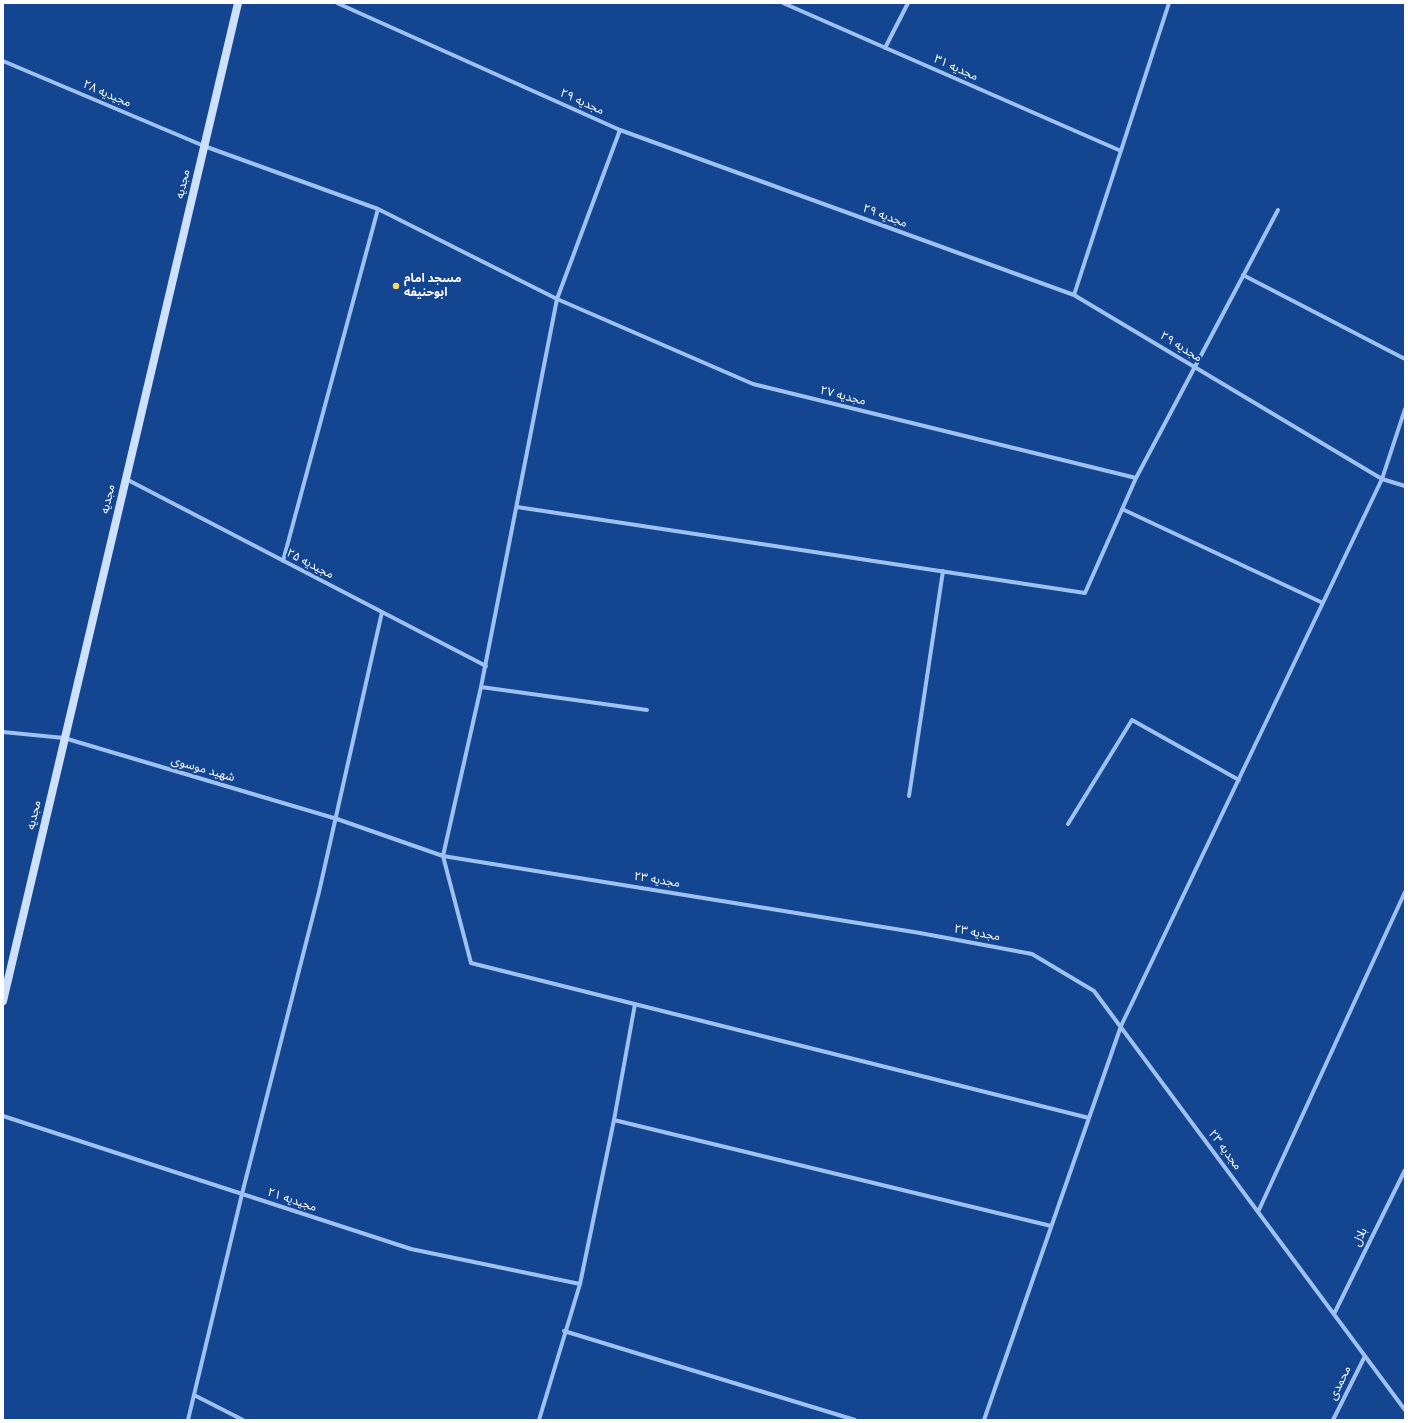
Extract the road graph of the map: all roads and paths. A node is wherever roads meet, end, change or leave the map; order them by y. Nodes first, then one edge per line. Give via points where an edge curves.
1 (238, 3) edge
2 (337, 3) edge
3 (783, 3) edge
4 (908, 3) edge
5 (1169, 3) edge
6 (885, 48) junction
7 (3, 61) edge
8 (620, 130) junction
9 (204, 146) junction
10 (1121, 151) junction
11 (378, 209) junction
12 (1278, 210) dead end
13 (1243, 275) junction
14 (1074, 295) junction
15 (557, 299) junction
16 (1405, 358) edge
17 (1195, 367) junction
18 (1405, 409) edge
19 (1136, 478) junction
20 (125, 479) junction
21 (1382, 479) junction
22 (1405, 486) edge
23 (517, 508) junction
24 (1122, 509) junction
25 (283, 561) junction
26 (943, 571) junction
27 (1323, 603) junction
28 (382, 612) junction
29 (486, 666) junction
30 (481, 687) junction
31 (646, 710) dead end
32 (3, 732) edge
33 (64, 738) junction
34 (1239, 780) junction
35 (909, 796) dead end
36 (337, 819) junction
37 (1068, 824) dead end
38 (443, 856) junction
39 (1405, 892) edge
40 (3, 1001) edge
41 (635, 1004) junction
42 (1121, 1026) junction
43 (3, 1116) edge
44 (1089, 1118) junction
45 (614, 1120) junction
46 (1405, 1170) edge
47 (242, 1194) junction
48 (1258, 1212) junction
49 (1051, 1226) junction
50 (580, 1284) junction
51 (1334, 1314) junction
52 (564, 1331) junction
53 (1365, 1356) junction
54 (194, 1396) junction
55 (1405, 1410) edge
56 (188, 1420) edge
57 (243, 1420) edge
58 (539, 1420) edge
59 (854, 1420) edge
60 (984, 1420) edge
61 (1333, 1420) edge

1 - 9 street, مجدیه
2 - 8 street, مجدیه ۲۹
3 - 6 street, مجدیه ۳۱
4 - 6 street
5 - 10 street
6 - 10 street, مجدیه ۳۱
7 - 9 street, مجیدیه ۲۸
8 - 14 street, مجدیه ۲۹
8 - 15 street
9 - 11 street, مجیدیه ۲۸
9 - 20 street, مجدیه
10 - 14 street
11 - 15 street, مجدیه ۲۷
11 - 25 street
12 - 13 street
13 - 16 street
13 - 17 street
14 - 17 street, مجدیه ۲۹
15 - 19 street, مجدیه ۲۷ via 753,384
15 - 23 street
17 - 19 street
17 - 21 street, مجدیه ۲۹
18 - 21 street
19 - 24 street
20 - 25 street, مجیدیه ۲۵
20 - 33 street, مجدیه
21 - 22 street, مجدیه ۲۹
21 - 27 street
23 - 26 street
23 - 29 street
24 - 26 street via 1085,593
24 - 27 street
25 - 28 street, مجیدیه ۲۵
26 - 35 street
27 - 34 street
28 - 29 street, مجیدیه ۲۵
28 - 36 street
29 - 30 street
30 - 31 street
30 - 38 street
32 - 33 street
33 - 36 street, شهید موسوی
33 - 40 street, مجدیه
34 - 37 street via 1132,720
34 - 42 street
36 - 38 street, مجدیه ۲۳
36 - 47 street
38 - 41 street via 471,963
38 - 42 street, مجدیه ۲۳ via 920,933 1032,954 1094,991
39 - 48 street
41 - 44 street
41 - 45 street
42 - 44 street
42 - 48 street, مجدیه ۲۳
43 - 47 street, مجیدیه ۲۱
44 - 49 street
45 - 49 street
45 - 50 street
46 - 51 street, بلال
47 - 50 street, مجیدیه ۲۱ via 411,1249
47 - 54 street
48 - 51 street, مجدیه ۲۳
49 - 60 street
50 - 52 street
51 - 53 street, مجدیه ۲۳
52 - 58 street
52 - 59 street
53 - 55 street, مجدیه ۲۳
53 - 61 street, محمدی
54 - 56 street
54 - 57 street

